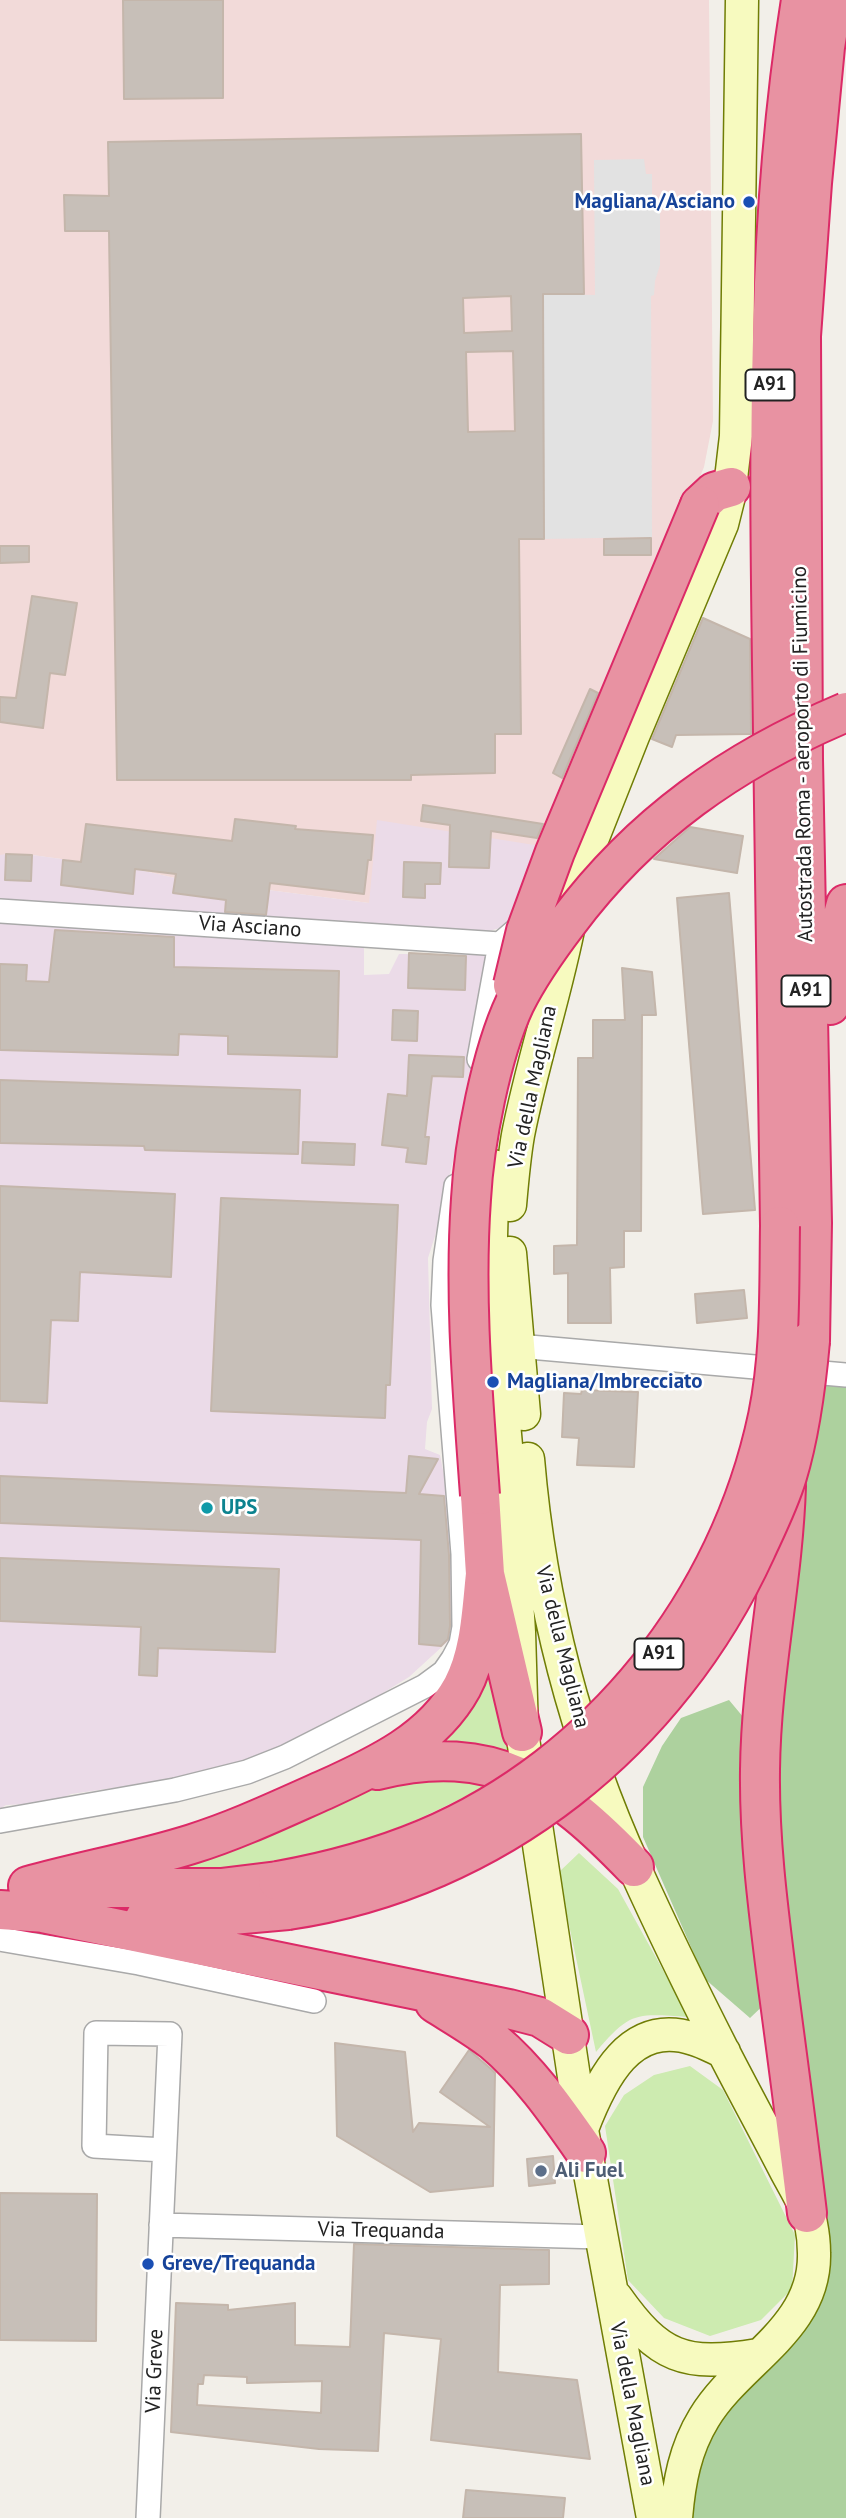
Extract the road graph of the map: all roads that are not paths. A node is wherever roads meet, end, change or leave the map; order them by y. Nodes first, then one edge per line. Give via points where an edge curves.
1 (742, 0) edge
2 (801, 0) edge
3 (832, 0) edge
4 (715, 496) junction
5 (846, 712) edge
6 (788, 765) junction
7 (578, 878) junction
8 (846, 904) edge
9 (0, 911) edge
10 (500, 944) junction
11 (506, 1025) junction
12 (812, 1223) junction
13 (490, 1272) junction
14 (444, 1274) junction
15 (518, 1346) junction
16 (846, 1375) edge
17 (787, 1476) junction
18 (485, 1574) junction
19 (522, 1732) junction
20 (529, 1780) junction
21 (345, 1781) junction
22 (0, 1821) edge
23 (634, 1867) junction
24 (283, 1896) junction
25 (16, 1899) edge
26 (0, 1939) edge
27 (418, 1992) junction
28 (314, 2001) dead end
29 (569, 2035) junction
30 (724, 2052) junction
31 (584, 2141) junction
32 (164, 2150) junction
33 (807, 2213) junction
34 (161, 2225) junction
35 (600, 2237) junction
36 (611, 2290) junction
37 (758, 2356) junction
38 (148, 2518) edge
39 (653, 2518) edge
40 (676, 2518) edge

1 - 4 main road, Via della Magliana via 736,436
2 - 6 highway, Autostrada Roma - aeroporto di Fiumicino / A91 via 785,127 771,324 769,488
3 - 6 highway, Autostrada Roma - aeroporto di Fiumicino / A91 via 811,183 802,336
4 - 7 main road, Via della Magliana via 726,510 713,549
4 - 11 highway, bridge via 570,811 519,953
5 - 11 highway, bridge via 751,758 644,835 597,884 558,935 523,988
6 - 12 highway, Autostrada Roma - aeroporto di Fiumicino / A91
6 - 24 highway, Autostrada Roma - aeroporto di Fiumicino / A91, bridge via 775,1375 751,1480 720,1558 684,1619 641,1677 594,1728 542,1770 496,1802 428,1838 338,1869
7 - 10 street, Via della Magliana
7 - 13 main road, Via della Magliana via 546,955 508,1076 492,1172
7 - 15 main road, Via della Magliana via 515,1155 510,1238
8 - 12 highway via 833,952 827,1125
9 - 10 street, Via Asciano
10 - 14 street
11 - 18 highway, bridge via 482,1118 471,1197 473,1407
12 - 17 highway, Autostrada Roma - aeroporto di Fiumicino / A91, bridge via 808,1363
13 - 14 street
13 - 19 main road, Via della Magliana via 510,1489
14 - 22 street via 464,1627 461,1644 448,1666 425,1686 247,1772 175,1790
15 - 16 street
15 - 23 main road, Via della Magliana via 540,1557 559,1651 589,1754
17 - 24 highway, Autostrada Roma - aeroporto di Fiumicino / A91, bridge via 740,1583 703,1646 642,1723 581,1780 507,1833 397,1883 333,1902
17 - 33 highway, bridge via 764,1681 762,1842
18 - 19 highway
18 - 21 highway via 474,1653 449,1706 401,1750
19 - 20 main road, Via della Magliana
20 - 21 highway via 498,1769 449,1762 397,1766
20 - 23 highway via 552,1793
20 - 29 main road, Via della Magliana
21 - 25 highway via 206,1840
23 - 30 main road, Via della Magliana
24 - 25 highway, Autostrada Roma - aeroporto di Fiumicino / A91 via 238,1901 169,1918
25 - 27 highway
26 - 28 street
27 - 29 highway via 540,2017
27 - 31 highway via 477,2029 511,2058
29 - 31 main road, Via della Magliana
30 - 31 main road via 685,2036 642,2041 624,2055 594,2097
30 - 33 main road, Via della Magliana
31 - 35 main road, Via della Magliana
32 - 32 street, Via Greve via 170,2034 96,2033 94,2146
32 - 34 street, Via Greve
33 - 37 main road, Via della Magliana via 814,2258 805,2299 793,2321
34 - 35 street, Via Trequanda
34 - 38 street, Via Greve
35 - 36 main road, Via della Magliana
36 - 37 main road, Via della Magliana via 638,2328 673,2353 703,2360
36 - 39 main road, Via della Magliana
37 - 40 main road, Via della Magliana via 720,2395 695,2435 686,2454

